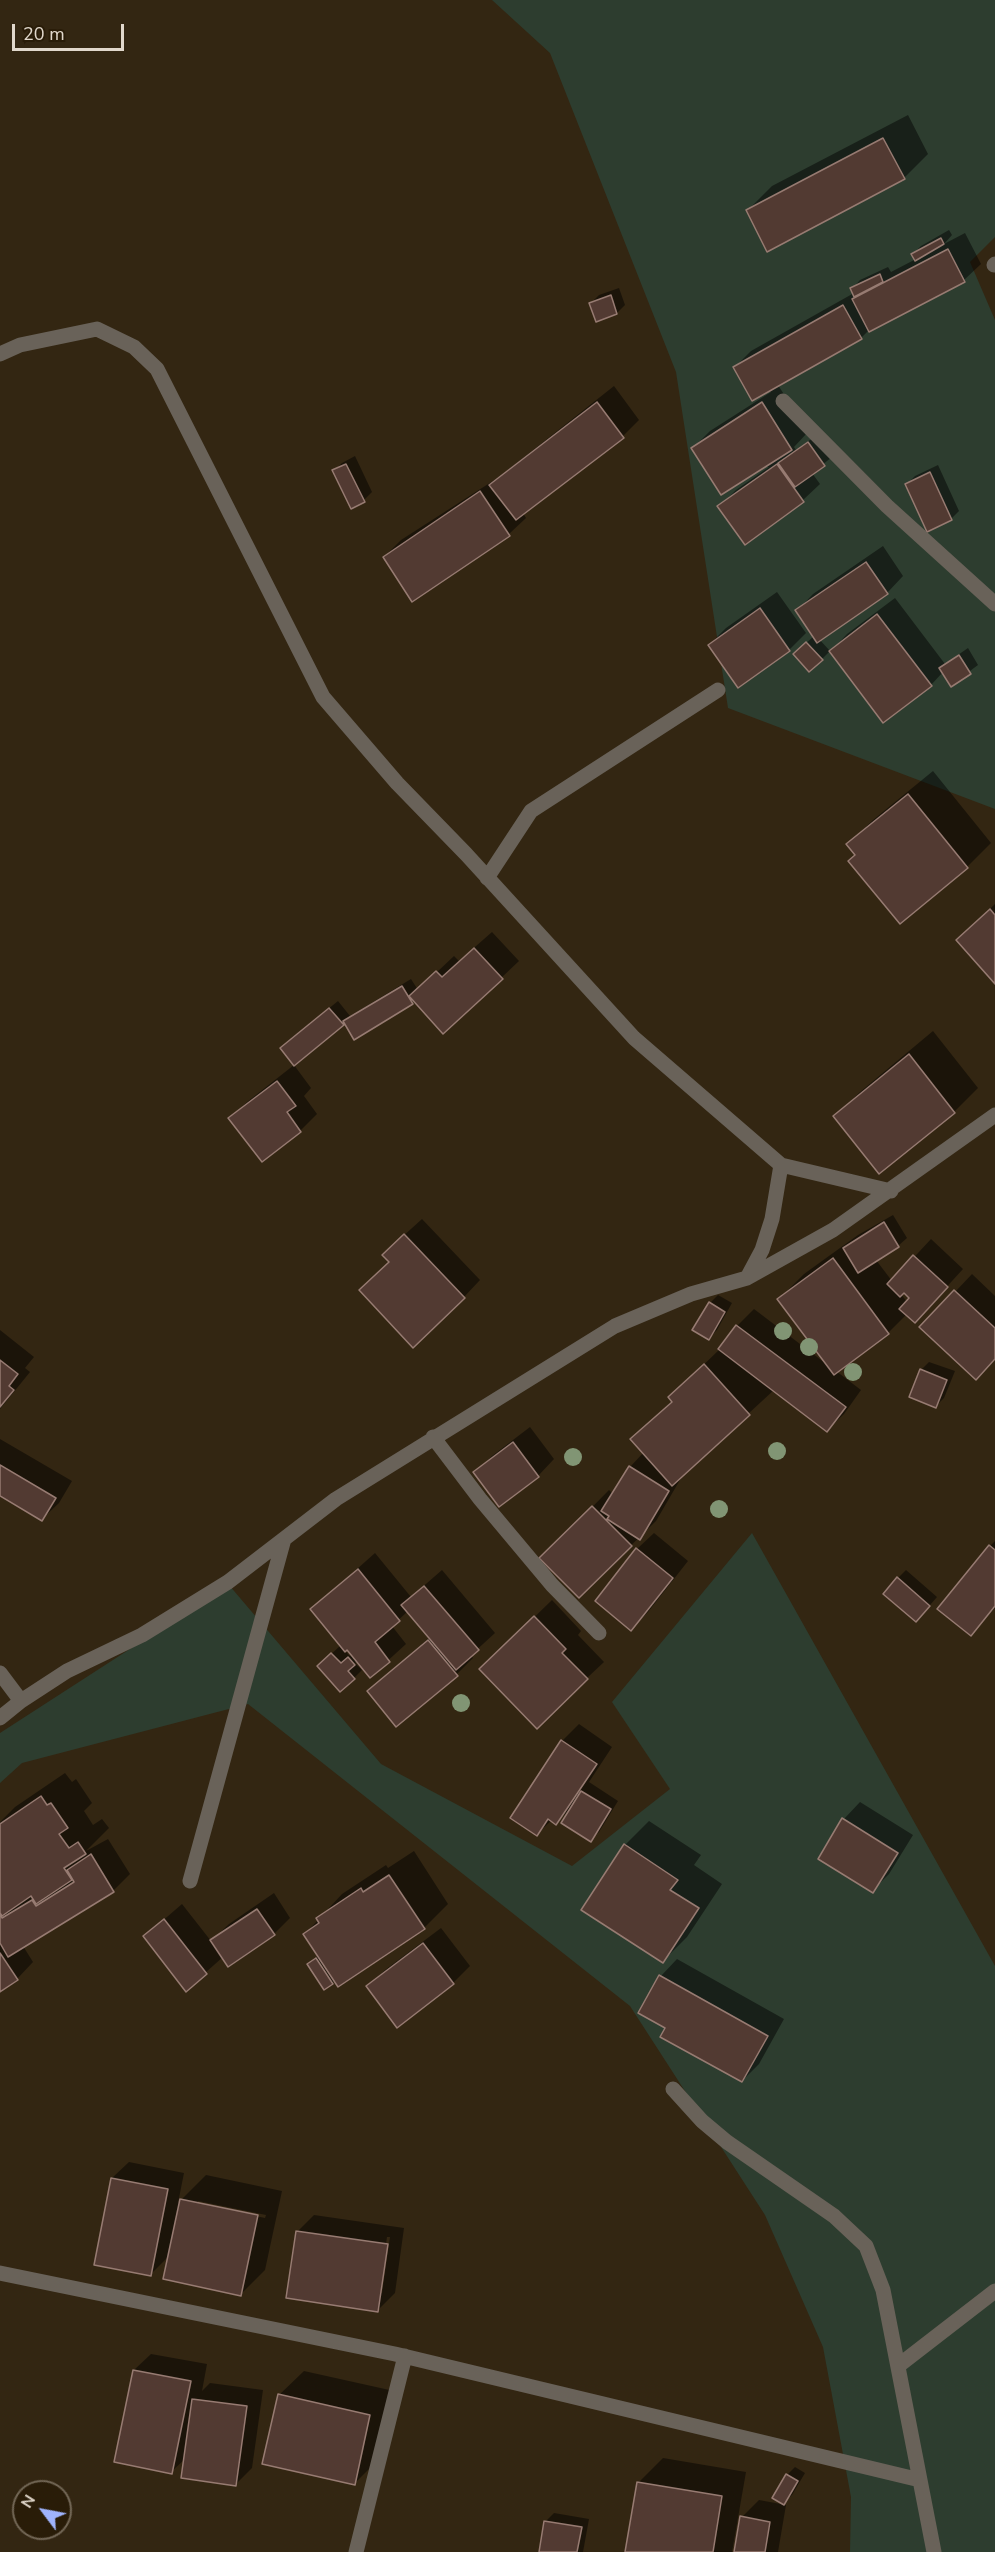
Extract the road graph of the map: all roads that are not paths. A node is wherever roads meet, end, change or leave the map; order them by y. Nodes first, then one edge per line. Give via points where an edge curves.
1 (0, 354) edge
2 (783, 401) dead end
3 (995, 604) edge
4 (718, 690) dead end
5 (487, 878) junction
6 (995, 1115) edge
7 (781, 1165) junction
8 (891, 1191) junction
9 (747, 1278) junction
10 (433, 1437) junction
11 (284, 1539) junction
12 (599, 1634) dead end
13 (0, 1673) edge
14 (21, 1701) junction
15 (0, 1718) edge
16 (190, 1881) dead end
17 (673, 2089) dead end
18 (0, 2273) edge
19 (995, 2291) edge
20 (405, 2356) junction
21 (898, 2366) junction
22 (920, 2480) junction
23 (356, 2552) edge
24 (934, 2552) edge

1 - 5 street via 20,345 97,329 134,347 157,369 323,697
2 - 3 street via 887,506
4 - 5 street via 531,811
5 - 7 street via 634,1038
6 - 8 street
7 - 8 street
7 - 9 street via 772,1219
8 - 9 street via 833,1230
9 - 10 street via 691,1294 615,1326
10 - 11 street via 336,1498
10 - 12 street via 552,1585
11 - 14 street via 228,1582 151,1629 67,1671
11 - 16 street
13 - 14 street
14 - 15 street
17 - 21 street via 727,2142 834,2216 866,2246 883,2290
18 - 20 street
19 - 21 street
20 - 22 street
20 - 23 street
21 - 22 street
22 - 24 street

